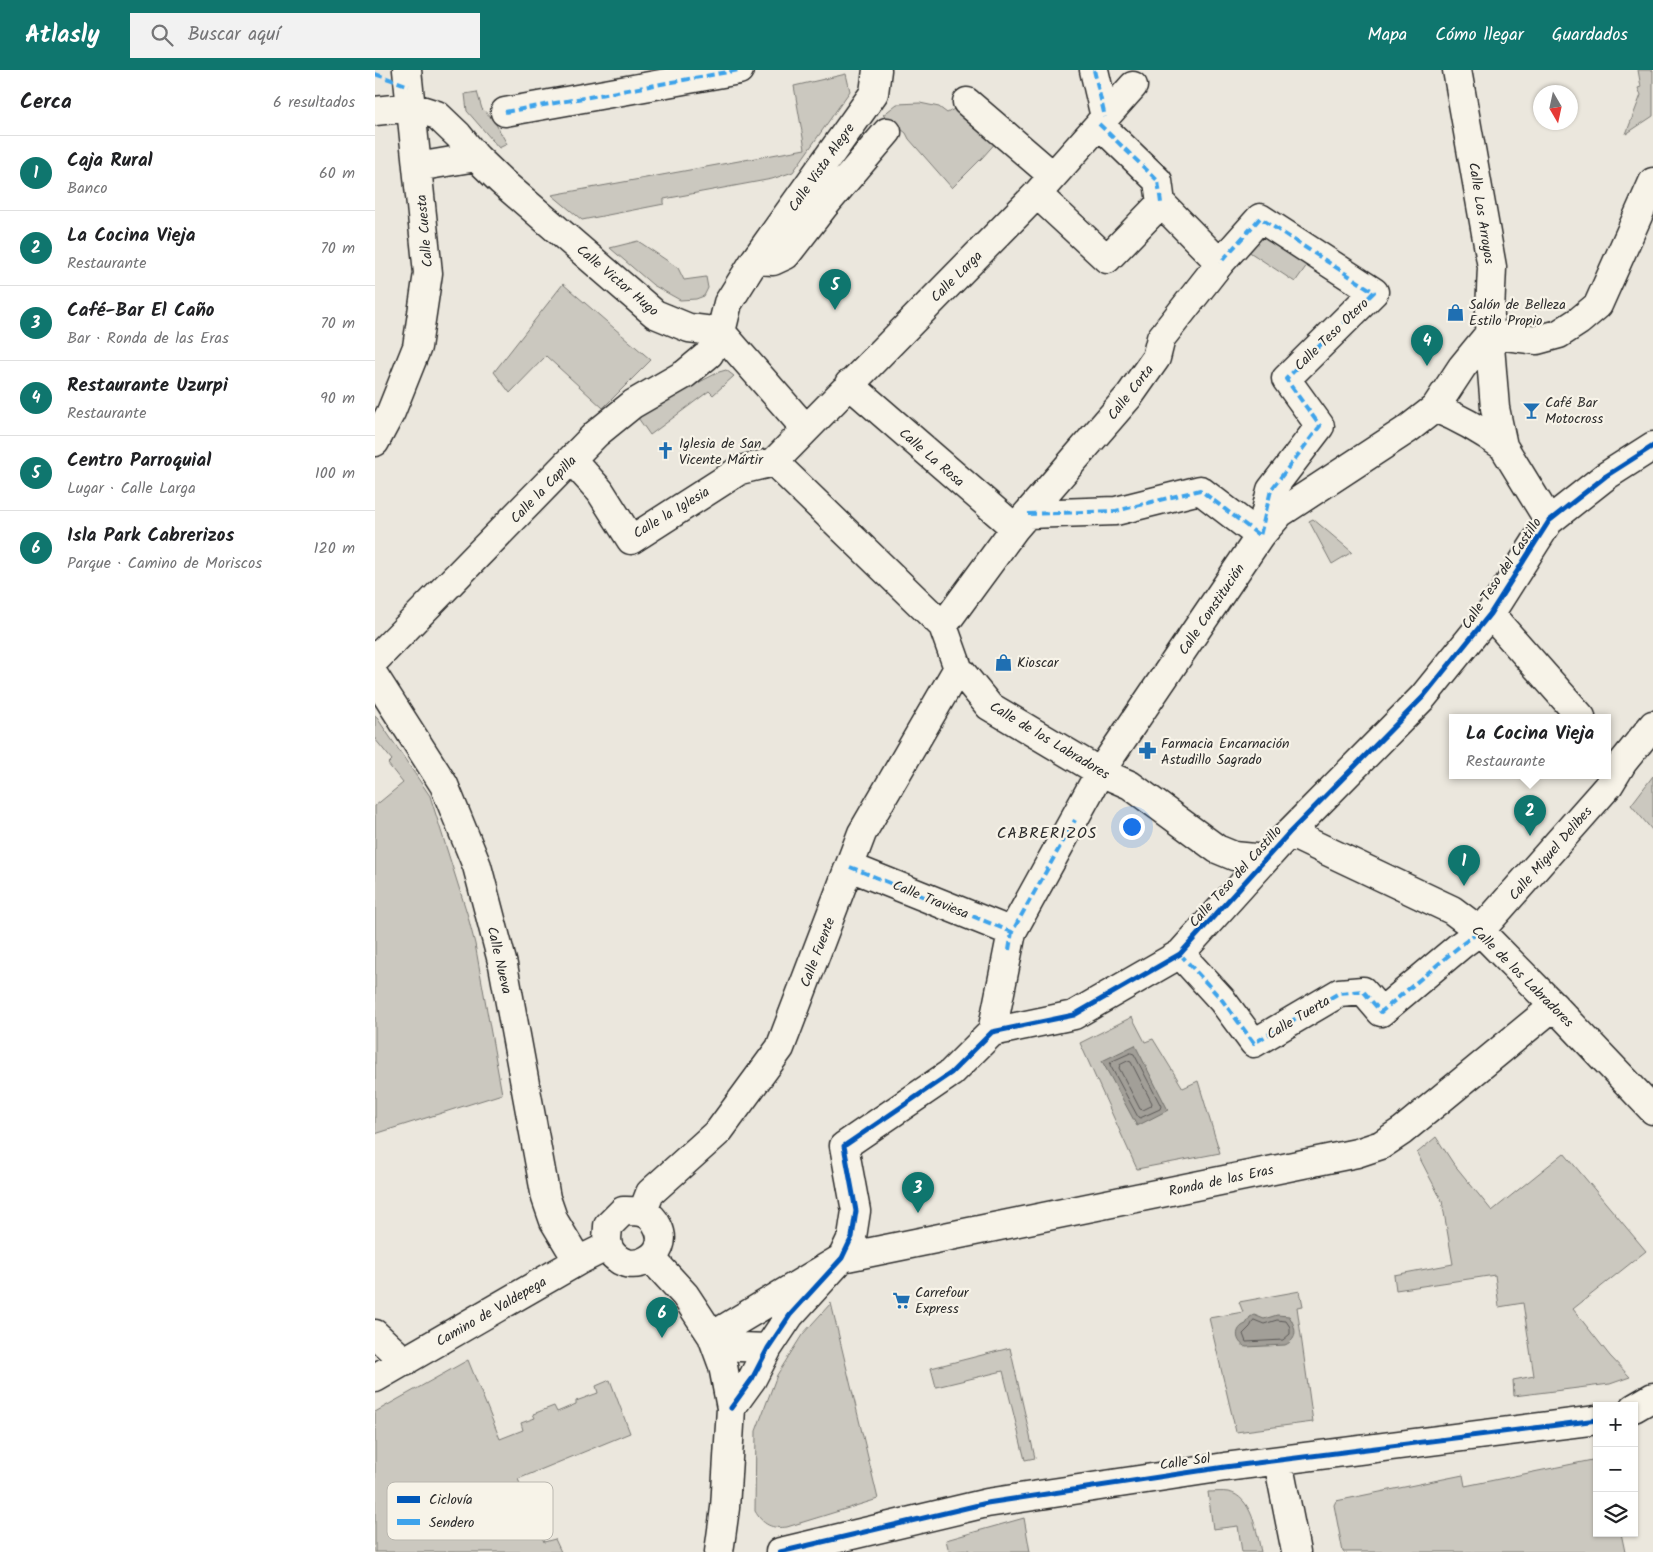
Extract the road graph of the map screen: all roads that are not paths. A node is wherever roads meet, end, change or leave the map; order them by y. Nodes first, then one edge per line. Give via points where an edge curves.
1 (407, 70) edge
2 (739, 70) edge
3 (877, 70) edge
4 (1094, 70) edge
5 (1457, 70) edge
6 (1133, 86) dead end
7 (967, 102) dead end
8 (412, 107) junction
9 (375, 111) edge
10 (505, 112) dead end
11 (1102, 121) junction
12 (887, 132) dead end
13 (476, 158) junction
14 (417, 167) junction
15 (1653, 182) edge
16 (1045, 185) junction
17 (1161, 203) junction
18 (755, 260) junction
19 (1220, 263) junction
20 (721, 332) junction
21 (1489, 334) junction
22 (849, 384) junction
23 (1435, 408) junction
24 (806, 429) junction
25 (375, 442) edge
26 (1503, 446) junction
27 (1653, 446) edge
28 (572, 460) junction
29 (774, 462) junction
30 (1549, 521) junction
31 (1021, 522) junction
32 (1260, 536) junction
33 (1490, 614) junction
34 (943, 626) junction
35 (375, 660) edge
36 (958, 668) junction
37 (375, 677) edge
38 (1578, 714) edge
39 (1653, 725) edge
40 (1615, 754) edge
41 (1100, 772) junction
42 (1611, 775) edge
43 (1610, 779) edge
44 (1289, 833) junction
45 (1265, 859) junction
46 (850, 867) junction
47 (1481, 931) junction
48 (1011, 941) junction
49 (1180, 954) junction
50 (1554, 1006) junction
51 (993, 1032) junction
52 (1653, 1110) edge
53 (643, 1211) junction
54 (607, 1246) junction
55 (651, 1258) junction
56 (842, 1258) junction
57 (578, 1261) junction
58 (375, 1334) edge
59 (712, 1336) junction
60 (768, 1348) junction
61 (405, 1362) junction
62 (375, 1378) edge
63 (1653, 1397) edge
64 (1638, 1406) edge
65 (731, 1408) junction
66 (1593, 1421) edge
67 (1278, 1461) junction
68 (719, 1552) edge
69 (780, 1552) edge
70 (1296, 1552) edge

1 - 8 street, Calle Cuesta
2 - 10 street
3 - 18 street, Calle Vista Alegre via 874,93
4 - 11 street
5 - 21 street, Calle Los Arroyos via 1492,267
6 - 11 street, Calle Larga
7 - 16 street
8 - 9 street
8 - 13 street, Calle Victor Hugo via 437,115 459,135
8 - 14 street, Calle Cuesta
11 - 16 street, Calle Larga
11 - 17 street via 1158,181
12 - 18 street, Calle Vista Alegre via 786,255 773,261
13 - 14 street
13 - 20 street, Calle Victor Hugo via 655,314 689,328
14 - 25 street, Calle Cuesta via 428,273 417,346 391,412
15 - 21 street via 1598,305 1559,334 1537,340
16 - 17 street via 1107,259
16 - 22 street, Calle Larga
17 - 19 street
18 - 20 street, Calle Vista Alegre via 728,303
19 - 31 street, Calle Corta via 1161,338 1156,358 1130,395
19 - 32 street, Calle Teso Otero via 1260,218 1374,292 1286,379 1321,426 1271,490
20 - 24 street
20 - 28 street, Calle la Capilla via 709,354 685,374 633,404 596,434
21 - 23 street, Calle Constitución
21 - 26 street, Calle Los Arroyos via 1495,408
22 - 24 street, Calle Larga
22 - 31 street, Calle La Rosa
23 - 26 street, Calle Los Arroyos via 1480,430
23 - 32 street, Calle Constitución via 1281,512
24 - 29 street, Calle Larga
26 - 30 street, Calle Los Arroyos
27 - 30 street, Calle Teso del Castillo via 1607,476
28 - 29 street, Calle la Iglesia via 600,491 631,540 740,470
28 - 35 street, Calle la Capilla
29 - 34 street, Calle de los Labradores
30 - 33 street, Calle Teso del Castillo
31 - 32 street via 1115,510 1201,490
31 - 34 street, Calle Corta
32 - 41 street, Calle Constitución
33 - 38 street
33 - 44 street, Calle Teso del Castillo via 1423,697
34 - 36 street, Calle de los Labradores
36 - 41 street, Calle de los Labradores via 989,706
36 - 46 street, Calle Fuente via 862,833
37 - 57 street, Calle Nueva via 444,785 477,866 503,965 546,1198 554,1221
39 - 40 street, Calle Miguel Delibes
40 - 42 street, Calle Miguel Delibes
41 - 45 street, Calle de los Labradores via 1130,785 1217,849 1234,856
41 - 48 street, Calle Constitución
43 - 47 street, Calle Miguel Delibes via 1609,785
44 - 45 street, Calle Teso del Castillo
44 - 47 street, Calle de los Labradores via 1452,910
45 - 49 street, Calle Teso del Castillo
46 - 48 street, Calle Traviesa
46 - 53 street, Calle Fuente via 780,1048 719,1131 650,1193
47 - 49 street, Calle Tuerta via 1381,1012 1363,991 1339,993 1254,1043 1222,1000
47 - 50 street, Calle de los Labradores
48 - 51 street
49 - 51 street, Calle Teso del Castillo via 1074,1015
50 - 52 street, Calle de los Labradores
50 - 56 street, Ronda de las Eras via 1402,1132 1381,1145 1357,1153
51 - 56 street via 951,1073 844,1146 856,1211 852,1237
53 - 54 street via 623,1212 613,1221 608,1226
53 - 55 street via 654,1219 661,1232 660,1246
54 - 55 street via 626,1264 640,1264
54 - 57 street, Camino de Valdepega
55 - 59 street via 685,1295
56 - 59 street, Ronda de las Eras
56 - 60 street via 790,1315
57 - 61 street, Camino de Valdepega
58 - 61 street
59 - 60 street via 740,1347
59 - 65 street via 723,1366
60 - 65 street via 752,1379
61 - 62 street, Camino de Valdepega
63 - 64 street
65 - 68 street
66 - 67 street, Calle Sol
67 - 69 street, Calle Sol via 987,1503
67 - 70 street

